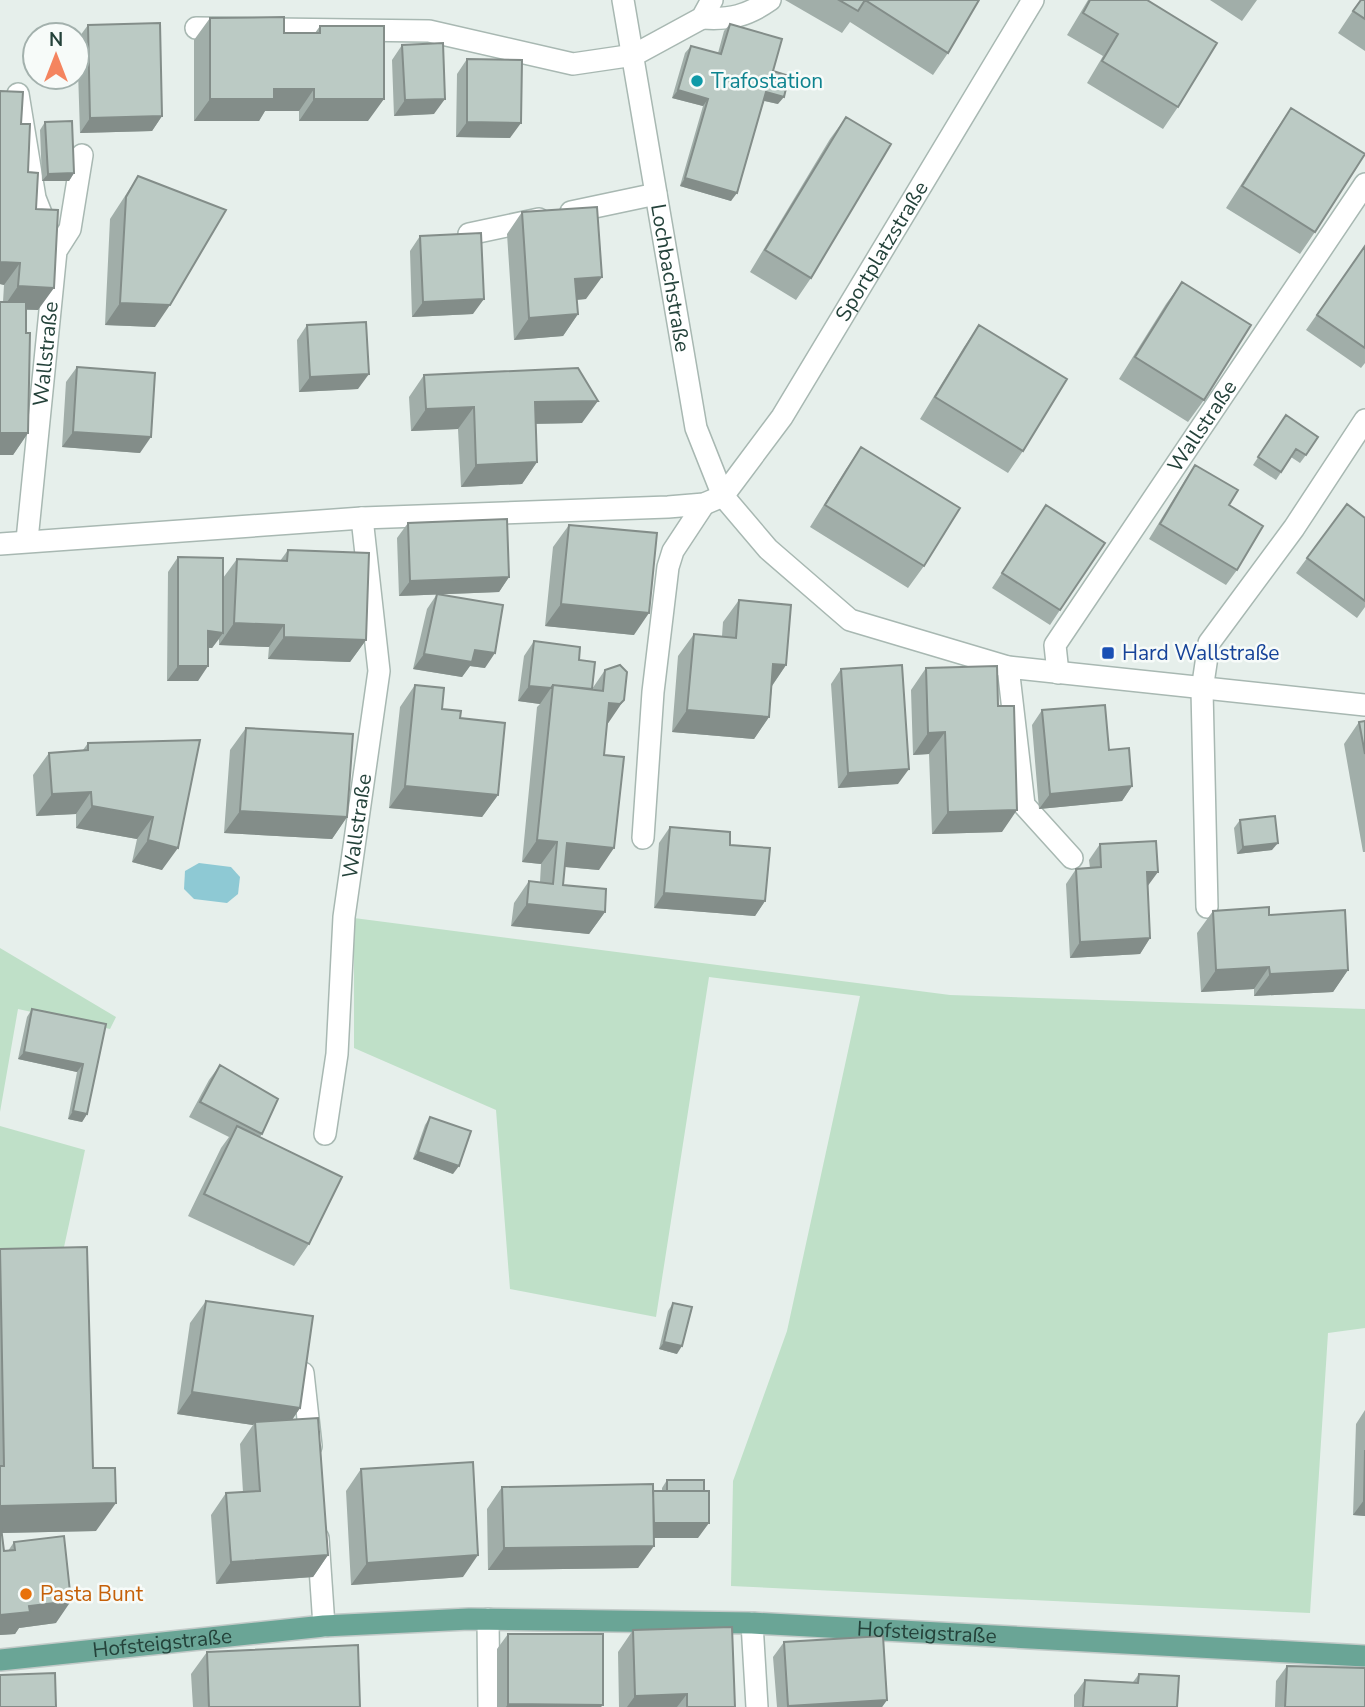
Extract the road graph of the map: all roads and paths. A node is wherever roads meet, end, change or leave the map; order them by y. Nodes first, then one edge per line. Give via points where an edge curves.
1 (623, 0) edge
2 (770, 0) edge
3 (1033, 0) edge
4 (707, 9) edge
5 (196, 28) dead end
6 (634, 55) junction
7 (18, 94) edge
8 (82, 155) dead end
9 (1365, 184) edge
10 (656, 194) junction
11 (469, 234) edge
12 (56, 251) junction
13 (1365, 420) edge
14 (713, 500) junction
15 (362, 518) junction
16 (27, 540) junction
17 (0, 544) edge
18 (1008, 667) junction
19 (1058, 673) junction
20 (1202, 690) junction
21 (1365, 705) edge
22 (643, 838) dead end
23 (1072, 858) dead end
24 (1207, 906) dead end
25 (325, 1134) dead end
26 (303, 1373) edge
27 (312, 1461) edge
28 (316, 1515) edge
29 (488, 1619) junction
30 (752, 1623) junction
31 (324, 1626) junction
32 (1365, 1656) edge
33 (0, 1660) edge
34 (489, 1707) edge
35 (757, 1707) edge

1 - 6 street, Lochbachstraße
2 - 4 street via 750,14 728,19
3 - 14 street, Sportplatzstraße via 782,417
4 - 6 street
5 - 6 street via 429,31 573,64
6 - 10 street, Lochbachstraße
7 - 12 street, Wallstraße via 35,198
8 - 12 street, Wallstraße via 70,229
9 - 19 street, Wallstraße via 1127,517 1055,645
10 - 11 street
10 - 14 street, Lochbachstraße via 696,428
12 - 16 street, Wallstraße
13 - 20 street via 1294,528 1209,643
14 - 15 street via 556,513
14 - 18 street via 850,620
14 - 22 street via 673,551 668,567
15 - 16 street
15 - 25 street, Wallstraße via 379,671 344,917 337,1054
16 - 17 street
18 - 19 street
18 - 23 street via 1024,805
19 - 20 street
20 - 21 street
20 - 24 street
26 - 27 street
28 - 31 street
29 - 30 main road, Hofsteigstraße
29 - 31 main road, Hofsteigstraße
29 - 34 street
30 - 32 main road, Hofsteigstraße
30 - 35 street
31 - 33 main road, Hofsteigstraße

